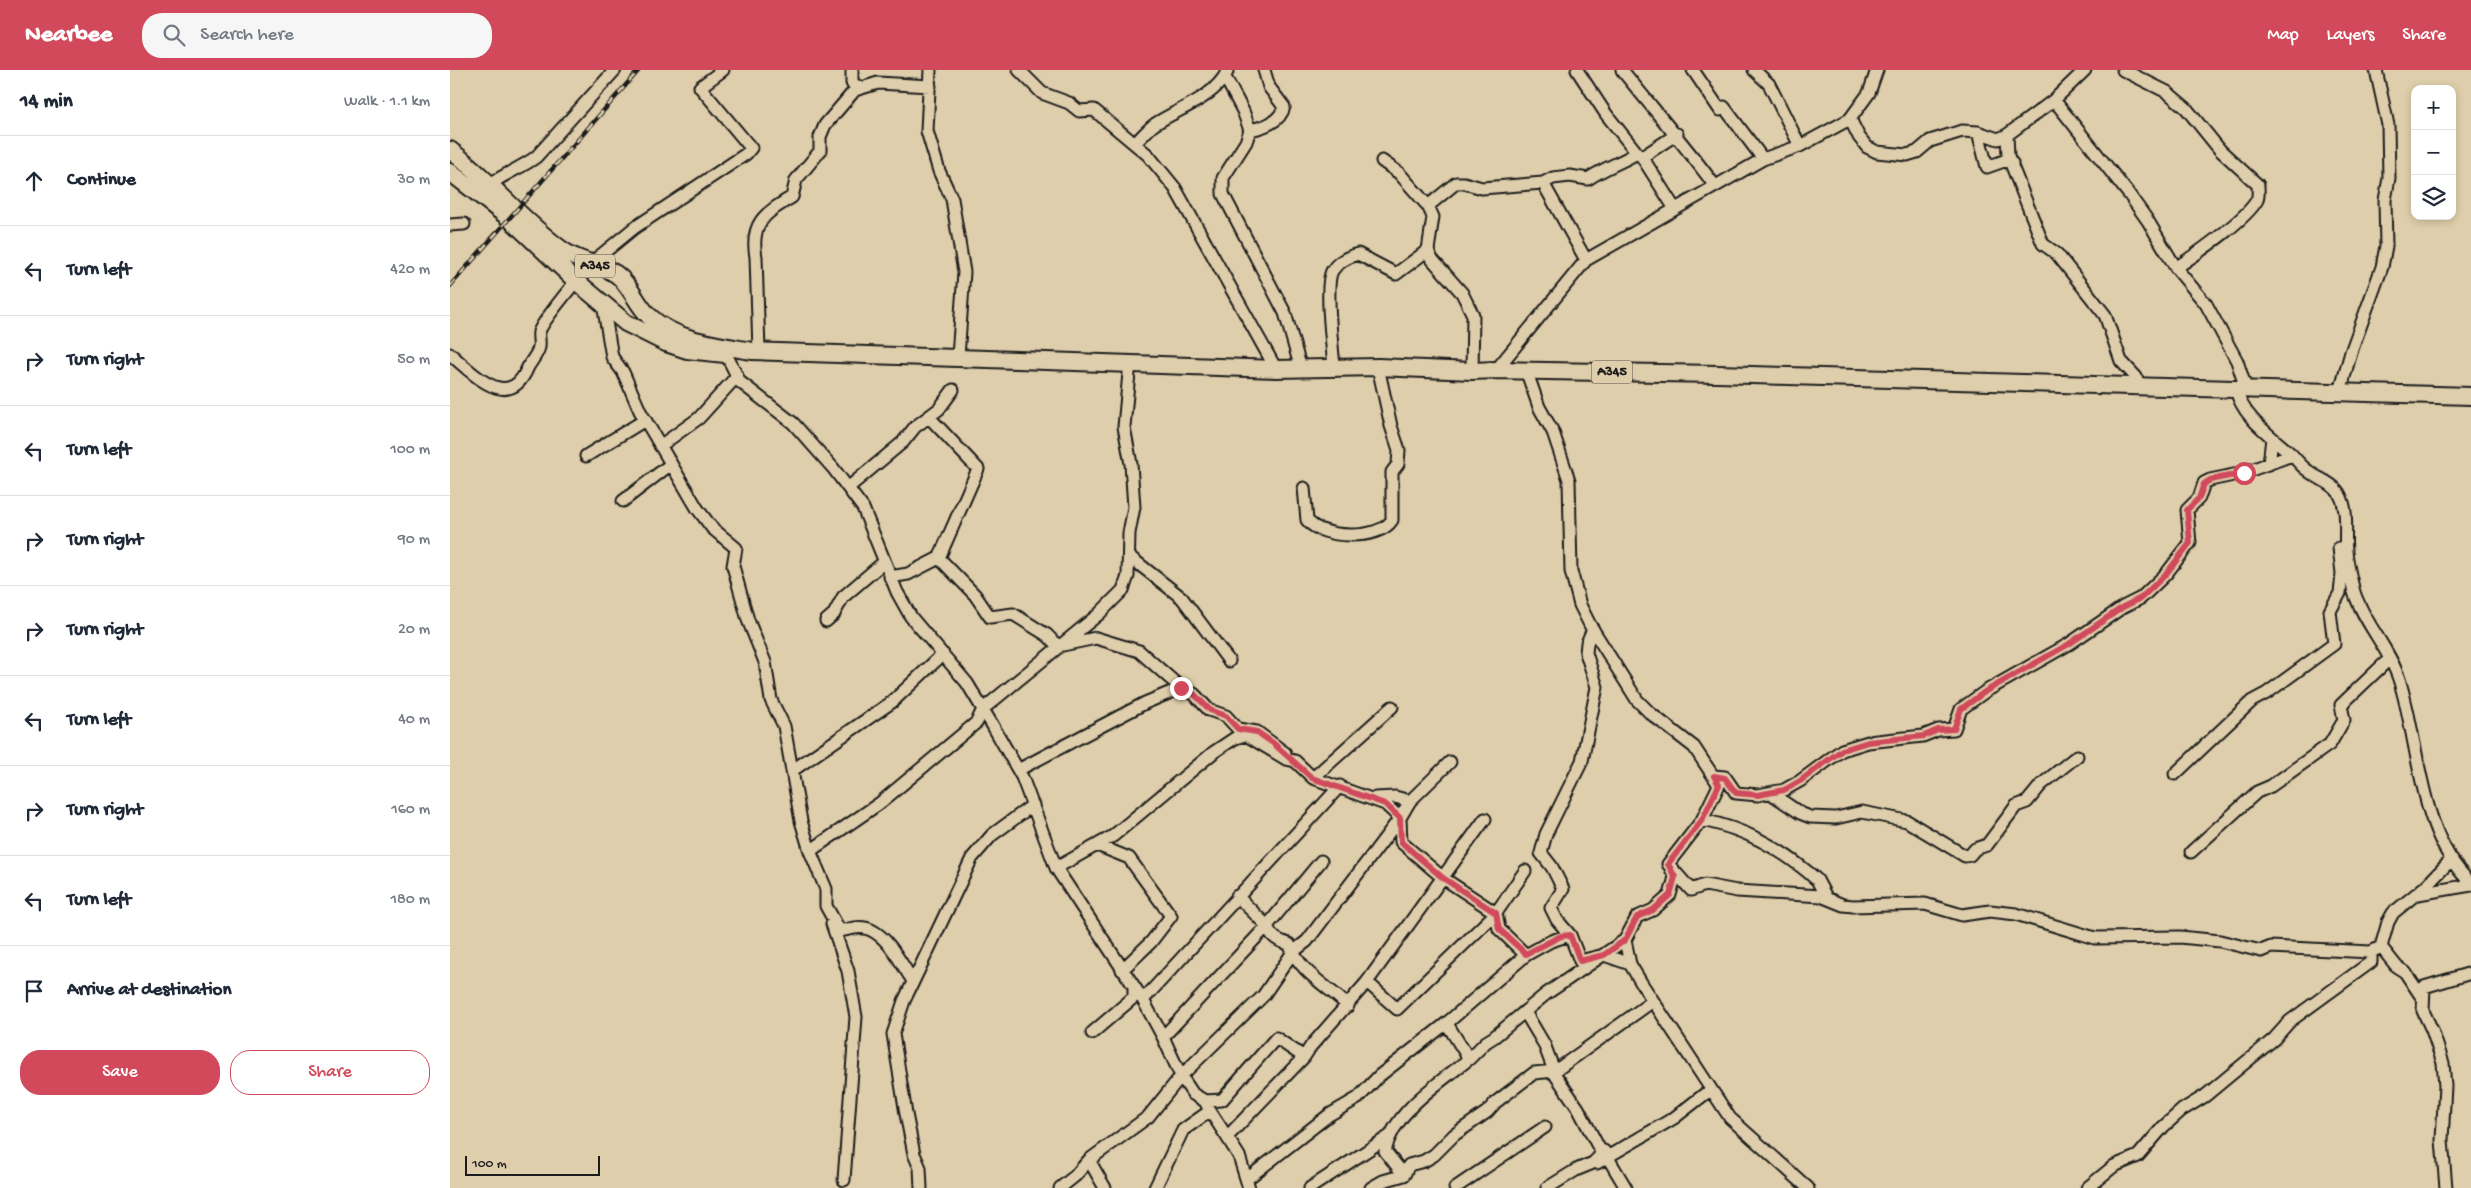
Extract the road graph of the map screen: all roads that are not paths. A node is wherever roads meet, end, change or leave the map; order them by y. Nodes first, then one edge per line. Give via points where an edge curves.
1 (615, 70) edge
2 (723, 70) edge
3 (852, 70) edge
4 (930, 70) edge
5 (1019, 70) edge
6 (1264, 70) edge
7 (1577, 70) edge
8 (1622, 70) edge
9 (1693, 70) edge
10 (1754, 70) edge
11 (1877, 70) edge
12 (2085, 70) edge
13 (2127, 70) edge
14 (2376, 70) edge
15 (1226, 73) edge
16 (930, 86) junction
17 (861, 88) junction
18 (2054, 100) junction
19 (1850, 119) junction
20 (1250, 130) junction
21 (1978, 132) junction
22 (1677, 134) junction
23 (2008, 135) junction
24 (1135, 143) junction
25 (1800, 146) junction
26 (450, 150) edge
27 (1640, 155) junction
28 (1763, 159) junction
29 (1382, 161) dead end
30 (2012, 164) junction
31 (450, 172) edge
32 (1543, 183) junction
33 (489, 185) junction
34 (1715, 186) junction
35 (1428, 206) junction
36 (1675, 208) junction
37 (450, 224) edge
38 (464, 224) dead end
39 (1428, 250) junction
40 (1586, 260) junction
41 (590, 264) junction
42 (2176, 268) junction
43 (576, 281) junction
44 (603, 304) junction
45 (755, 351) junction
46 (450, 354) edge
47 (726, 354) junction
48 (958, 357) junction
49 (1130, 362) junction
50 (1378, 367) junction
51 (1276, 369) junction
52 (1301, 369) junction
53 (1334, 369) junction
54 (1496, 370) junction
55 (1526, 370) junction
56 (1472, 371) junction
57 (737, 376) junction
58 (2139, 387) junction
59 (2241, 389) junction
60 (953, 390) dead end
61 (2340, 392) junction
62 (2471, 396) edge
63 (929, 417) junction
64 (645, 420) junction
65 (2272, 438) junction
66 (660, 446) junction
67 (2292, 455) junction
68 (586, 456) dead end
69 (671, 464) junction
70 (2269, 464) junction
71 (849, 487) junction
72 (1304, 488) dead end
73 (623, 501) dead end
74 (2346, 532) junction
75 (1130, 557) junction
76 (939, 558) junction
77 (884, 562) junction
78 (890, 577) junction
79 (826, 622) dead end
80 (1593, 629) junction
81 (1058, 646) junction
82 (943, 654) junction
83 (1229, 661) dead end
84 (2390, 661) junction
85 (1181, 688) junction
86 (1392, 707) dead end
87 (983, 710) junction
88 (1238, 729) junction
89 (2076, 756) dead end
90 (1295, 761) junction
91 (1450, 762) dead end
92 (793, 770) junction
93 (1018, 770) junction
94 (2174, 774) dead end
95 (1714, 776) junction
96 (1312, 778) junction
97 (1340, 786) junction
98 (1170, 788) junction
99 (1772, 794) junction
100 (1363, 797) junction
101 (1410, 801) junction
102 (1033, 805) junction
103 (1400, 818) junction
104 (1486, 819) dead end
105 (1702, 820) junction
106 (1097, 845) junction
107 (810, 851) junction
108 (2192, 852) dead end
109 (2452, 858) junction
110 (1321, 860) dead end
111 (1668, 864) junction
112 (1056, 868) junction
113 (1525, 871) dead end
114 (1443, 878) junction
115 (2471, 884) edge
116 (2416, 894) junction
117 (1238, 896) junction
118 (1826, 897) junction
119 (826, 906) junction
120 (1496, 913) junction
121 (1267, 926) junction
122 (1570, 935) junction
123 (1625, 940) junction
124 (2376, 950) junction
125 (1293, 952) junction
126 (1526, 954) junction
127 (1604, 955) junction
128 (1630, 964) junction
129 (1122, 970) junction
130 (2404, 972) junction
131 (2471, 973) edge
132 (913, 981) junction
133 (1367, 982) junction
134 (2424, 987) junction
135 (1134, 988) junction
136 (2422, 999) junction
137 (1143, 1000) junction
138 (1653, 1001) junction
139 (1348, 1006) junction
140 (1526, 1012) junction
141 (1448, 1022) junction
142 (1092, 1033) dead end
143 (1163, 1037) junction
144 (1304, 1057) junction
145 (1469, 1059) junction
146 (1555, 1071) junction
147 (1180, 1076) junction
148 (1710, 1090) junction
149 (1207, 1106) junction
150 (1580, 1114) junction
151 (1545, 1127) dead end
152 (1228, 1137) junction
153 (1388, 1137) junction
154 (1608, 1156) junction
155 (1089, 1160) junction
156 (1581, 1172) dead end
157 (1404, 1175) junction
158 (844, 1180) dead end
159 (1248, 1183) edge
160 (921, 1188) edge
161 (1060, 1188) edge
162 (1105, 1188) edge
163 (1156, 1188) edge
164 (1310, 1188) edge
165 (1371, 1188) edge
166 (1455, 1188) edge
167 (1547, 1188) edge
168 (1626, 1188) edge
169 (1808, 1188) edge
170 (2086, 1188) edge
171 (2446, 1188) edge

1 - 33 street via 536,157
2 - 41 street via 700,87 751,148 634,228
3 - 17 street via 852,83
4 - 16 street
5 - 24 street via 1042,93 1079,110 1094,110
6 - 20 street via 1269,88 1284,107 1275,120
7 - 27 street via 1606,114
8 - 22 street
9 - 28 street via 1720,110 1724,108
10 - 25 street via 1769,84
11 - 19 street via 1869,93
12 - 18 street
13 - 42 street via 2166,92 2186,108 2220,150 2258,185 2258,199 2251,207
14 - 61 street via 2388,125 2386,246
15 - 20 street
15 - 24 street via 1188,108 1155,124
16 - 17 street via 878,83
16 - 48 street via 927,131 939,171 952,199 964,272
17 - 45 street via 855,90 825,124 820,151 796,180 792,197 769,211 756,229 753,245 756,257
18 - 23 street
18 - 42 street via 2128,193
19 - 21 street via 1867,147 1877,152 1907,155 1944,135
19 - 25 street
20 - 52 street via 1223,178 1223,194 1285,313
21 - 23 street via 1998,139
21 - 30 street via 1987,167 2004,161
22 - 27 street
22 - 34 street
23 - 30 street via 2008,156
24 - 51 street via 1174,188
25 - 28 street
26 - 33 highway, A345
27 - 32 street via 1603,169 1588,179 1576,176 1553,178
27 - 36 street
28 - 34 street
29 - 35 street via 1399,173
30 - 58 street via 2044,244 2057,254 2105,315 2121,361 2136,377
31 - 43 highway, A345 via 470,185
32 - 35 street via 1482,188 1456,183
32 - 40 street
33 - 41 highway, A345 via 551,242
34 - 36 street
35 - 39 street via 1433,217
36 - 40 street
37 - 38 street
39 - 53 street via 1396,274 1358,254 1336,265 1329,281
39 - 56 street via 1437,267 1462,293 1473,315
40 - 54 street
41 - 45 highway, A345 via 623,280 648,315 664,327 693,338
42 - 59 street via 2206,304 2237,361
43 - 44 highway, A345
43 - 46 street via 539,330 539,348 516,387 498,389
44 - 47 highway, A345 via 626,323 666,343 687,350
44 - 64 street via 612,357 623,372
45 - 47 highway, A345
45 - 48 highway, A345
47 - 57 street
48 - 49 highway, A345
49 - 51 highway, A345
49 - 75 street via 1124,427 1134,506 1129,533
50 - 53 highway, A345
50 - 56 highway, A345
50 - 72 street via 1399,450 1398,464 1392,472 1392,520 1388,527 1364,535 1318,530 1307,520
51 - 52 highway, A345
52 - 53 highway, A345
54 - 55 highway, A345
54 - 56 highway, A345
55 - 58 highway, A345
55 - 80 street via 1539,408 1553,432 1569,480 1571,571 1580,605
57 - 66 street via 699,418
57 - 71 street via 740,382 793,423
58 - 59 highway, A345
59 - 61 highway, A345
59 - 65 street via 2238,399
60 - 63 street
61 - 62 highway, A345
63 - 71 street
63 - 76 street via 978,469
64 - 66 street
64 - 68 street
65 - 67 street
65 - 70 street
66 - 69 street
67 - 70 street
67 - 74 street via 2340,494
69 - 73 street
69 - 92 street via 707,521 736,548 733,566 764,662 771,700 784,726
70 - 99 street via 2204,484 2199,498 2187,510 2190,543 2166,574 2141,598 1961,709 1954,729 1868,742 1842,750 1792,786
71 - 77 street via 864,508
74 - 84 street via 2346,552 2354,592
74 - 94 street via 2338,549 2342,573 2340,593 2330,611 2334,644 2267,693 2252,700
75 - 81 street via 1123,590
75 - 83 street via 1182,598
76 - 78 street via 908,574
76 - 81 street via 975,594 990,616 1013,614 1047,634
77 - 78 street
77 - 79 street via 843,597
78 - 82 street via 911,617
80 - 95 street via 1637,700 1694,746
80 - 122 street via 1586,653 1597,687 1582,761 1546,834 1541,853 1562,889 1551,908
81 - 85 street via 1096,638 1139,651
81 - 87 street
82 - 87 street
82 - 92 street via 892,702
84 - 108 street via 2341,705 2344,720 2330,744 2271,786 2257,792
84 - 109 street via 2399,678 2407,707 2424,796
85 - 88 street via 1194,694 1210,710 1226,716
85 - 93 street via 1145,703
86 - 96 street
87 - 93 street
87 - 107 street via 977,722 880,803
88 - 90 street via 1257,732
88 - 98 street
89 - 99 street via 2041,785 2027,802 2016,806 1987,845 1965,856 1907,821 1862,812 1836,818 1810,817
90 - 96 street
90 - 98 street via 1246,735 1235,738 1214,752
91 - 101 street
92 - 107 street via 801,821
93 - 102 street
95 - 99 street via 1725,778 1736,793
95 - 105 street via 1719,785
96 - 97 street
97 - 100 street
97 - 117 street
98 - 106 street via 1130,824
100 - 101 street via 1394,797
100 - 103 street via 1385,804
101 - 103 street
102 - 112 street
102 - 132 street via 992,835 972,858
103 - 114 street via 1401,842
103 - 125 street via 1307,941
104 - 114 street
105 - 111 street
105 - 118 street via 1755,836 1809,873
106 - 112 street
106 - 129 street via 1129,858 1171,916
107 - 119 street via 826,889
109 - 115 street
109 - 116 street
110 - 121 street
111 - 118 street via 1691,890 1705,885 1737,891
111 - 123 street via 1675,877 1670,895 1653,910 1637,917
112 - 129 street
113 - 120 street
114 - 120 street
114 - 133 street
115 - 116 street
116 - 124 street via 2393,913
117 - 121 street
117 - 137 street
118 - 124 street via 1853,906 1925,904 1962,914 2000,911 2095,938 2180,937 2220,941 2261,951 2271,947
119 - 132 street via 840,931 857,927 870,929 888,944
119 - 158 street via 848,971 856,1017
120 - 126 street via 1499,929
120 - 133 street via 1397,1009
121 - 125 street via 1278,942 1289,944
121 - 143 street
122 - 126 street via 1561,936
122 - 127 street via 1580,961
123 - 127 street
123 - 128 street
124 - 130 street
124 - 170 street via 2371,962 2290,1021 2254,1056 2205,1096 2182,1110 2138,1156 2114,1166
125 - 139 street via 1306,973 1332,990
125 - 147 street via 1263,996
126 - 141 street
127 - 128 street
127 - 140 street via 1546,994
128 - 138 street
129 - 135 street
130 - 134 street
130 - 136 street
131 - 134 street
132 - 160 street via 893,1034 914,1154 920,1168
133 - 139 street
134 - 136 street
135 - 137 street
135 - 142 street via 1134,997
136 - 171 street via 2423,1012 2443,1063 2442,1140
137 - 143 street
138 - 146 street
138 - 148 street
139 - 144 street
140 - 145 street
140 - 146 street
141 - 145 street
141 - 159 street via 1379,1076 1358,1098 1329,1115
143 - 147 street
144 - 149 street via 1276,1038 1222,1100
144 - 152 street
145 - 153 street via 1413,1105
146 - 150 street
146 - 157 street via 1534,1073 1454,1135 1434,1156 1408,1164
147 - 149 street
147 - 155 street via 1148,1117
148 - 154 street via 1674,1118
148 - 169 street via 1730,1118
149 - 152 street
149 - 163 street via 1183,1130
150 - 154 street
150 - 167 street via 1602,1154 1593,1163
151 - 166 street
152 - 159 street via 1239,1156
153 - 157 street via 1385,1151
153 - 164 street
154 - 156 street
154 - 168 street
155 - 161 street
155 - 162 street
157 - 165 street

